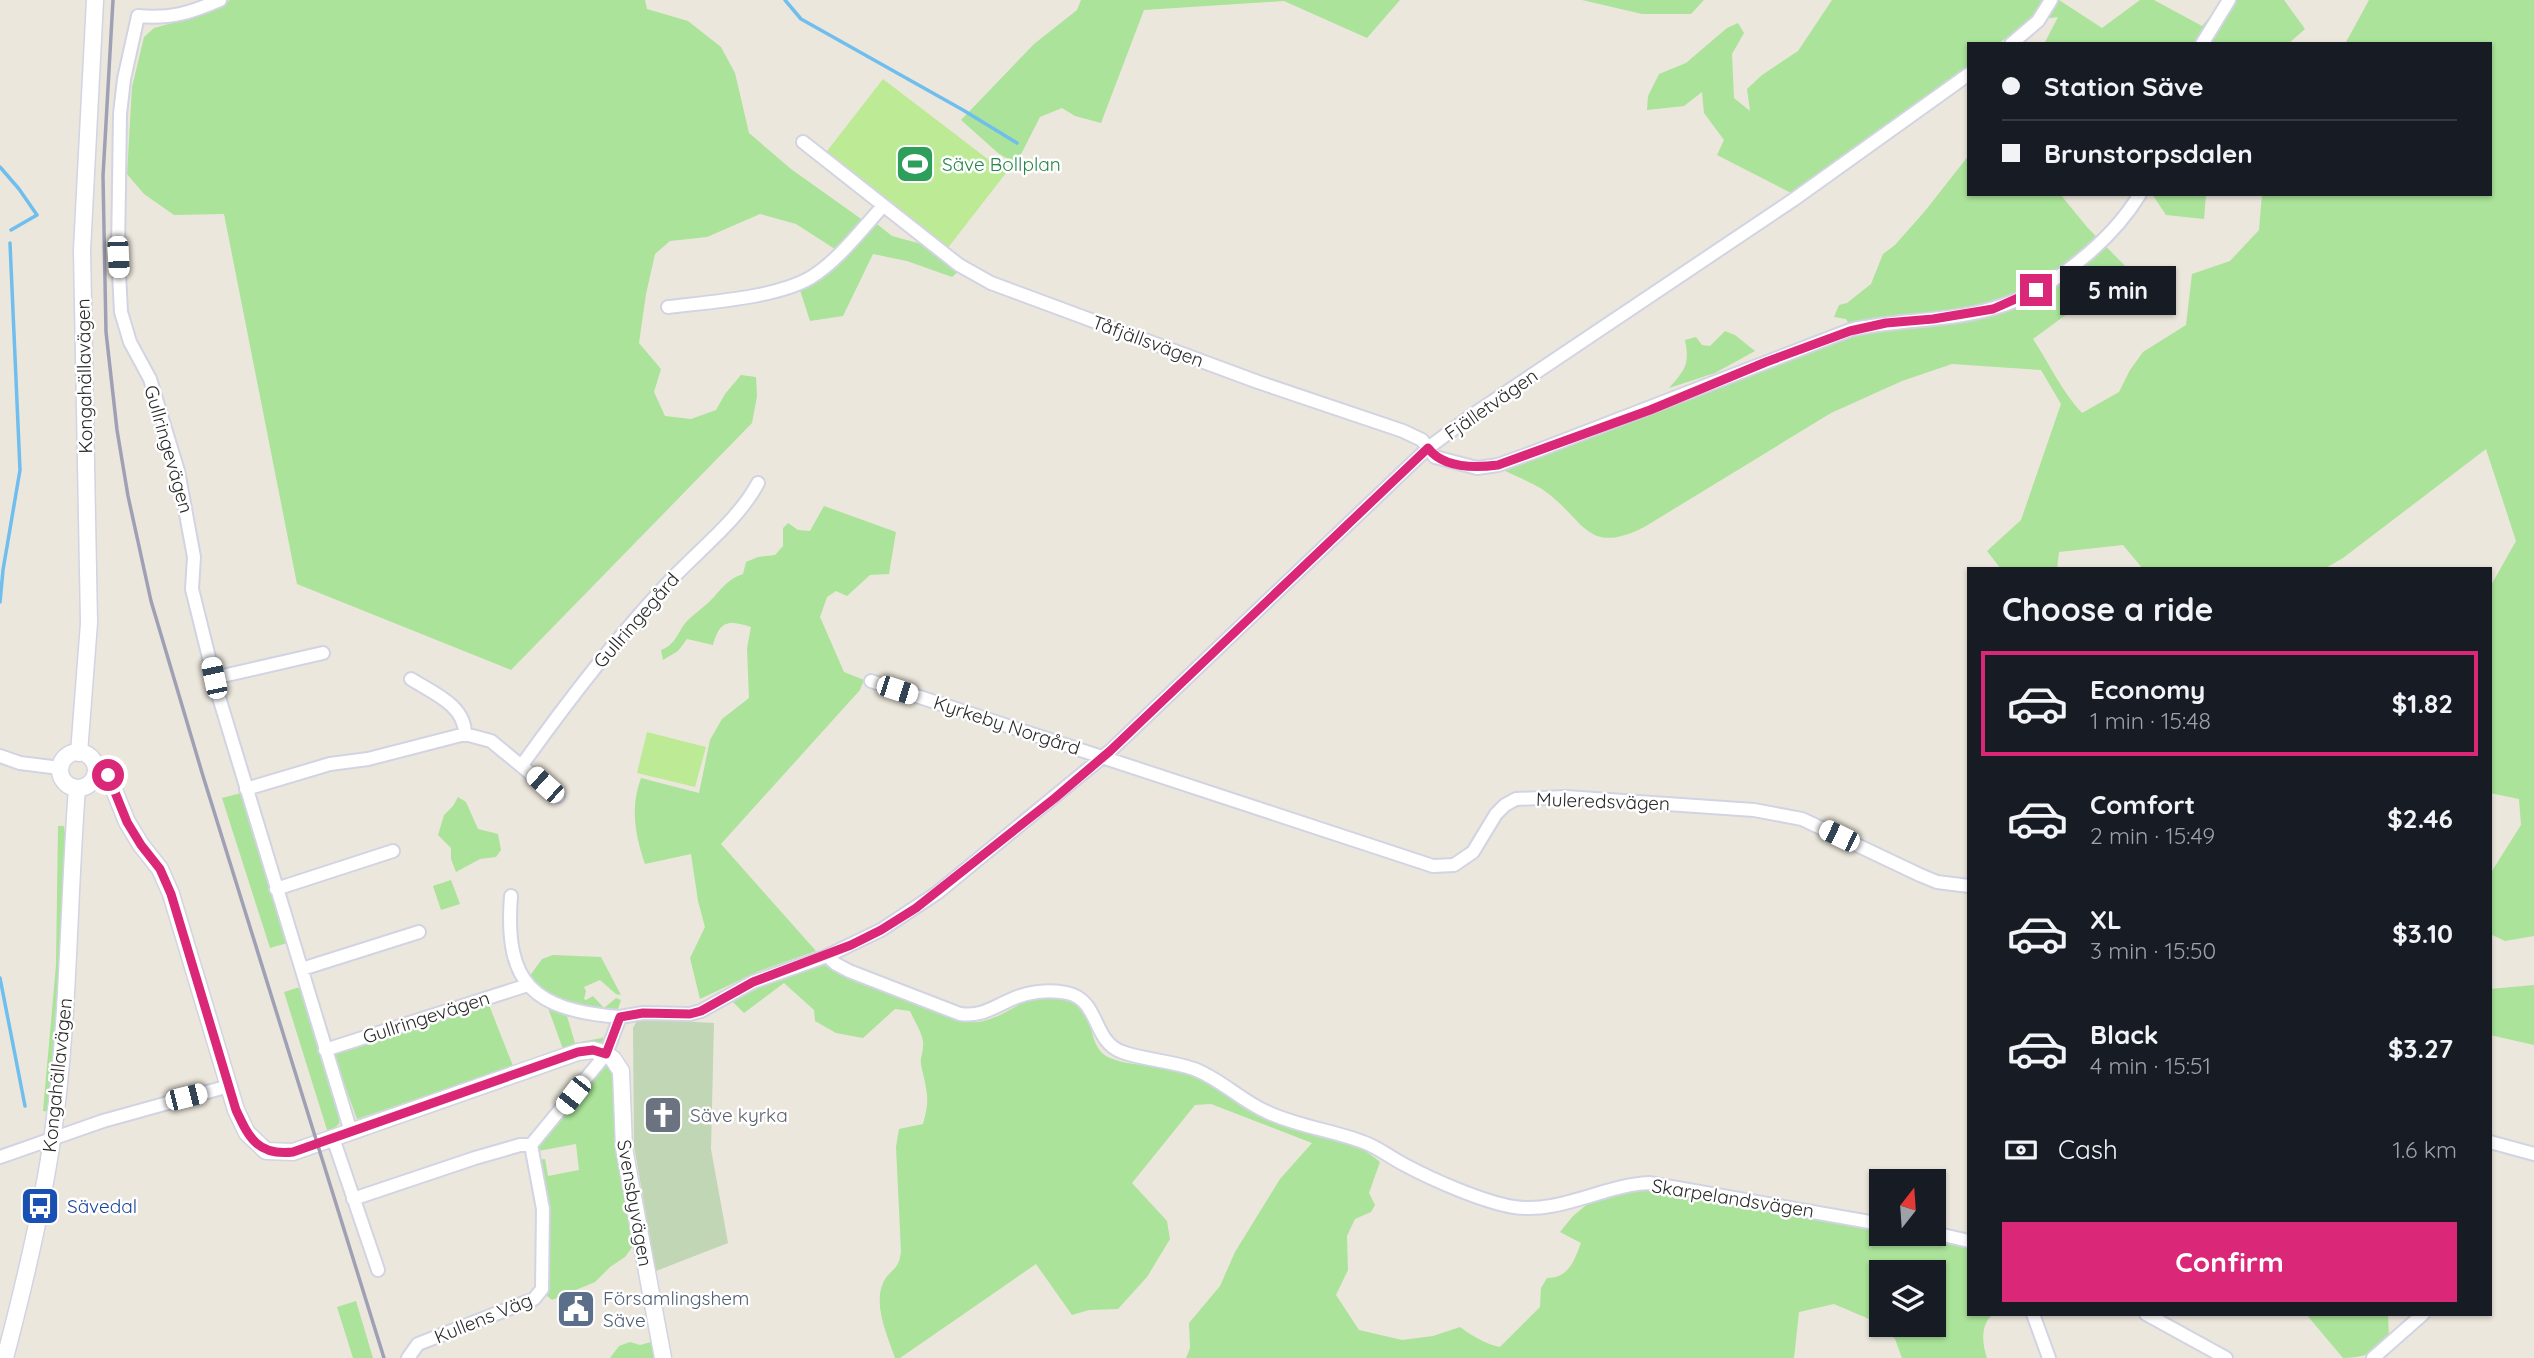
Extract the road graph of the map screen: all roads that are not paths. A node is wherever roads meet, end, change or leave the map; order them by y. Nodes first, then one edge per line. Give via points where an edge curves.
1 (95, 0) edge
2 (220, 0) edge
3 (2051, 0) edge
4 (2229, 0) edge
5 (2013, 42) edge
6 (2203, 42) edge
7 (1967, 75) edge
8 (803, 142) dead end
9 (2138, 196) edge
10 (883, 206) junction
11 (668, 307) dead end
12 (1428, 448) junction
13 (758, 483) dead end
14 (323, 653) dead end
15 (214, 678) junction
16 (411, 679) dead end
17 (871, 681) dead end
18 (465, 734) junction
19 (79, 752) junction
20 (0, 755) edge
21 (1102, 758) junction
22 (522, 765) junction
23 (60, 768) junction
24 (96, 771) junction
25 (77, 788) junction
26 (246, 789) junction
27 (558, 796) dead end
28 (393, 851) dead end
29 (1967, 886) edge
30 (276, 889) junction
31 (511, 896) dead end
32 (419, 932) dead end
33 (827, 956) junction
34 (302, 969) junction
35 (528, 985) junction
36 (620, 1017) junction
37 (325, 1050) junction
38 (606, 1054) junction
39 (229, 1086) junction
40 (351, 1132) junction
41 (333, 1138) junction
42 (52, 1139) junction
43 (2492, 1143) edge
44 (531, 1145) junction
45 (2534, 1154) edge
46 (0, 1157) edge
47 (353, 1199) junction
48 (1869, 1222) edge
49 (1946, 1236) edge
50 (1967, 1241) edge
51 (378, 1270) dead end
52 (2034, 1316) edge
53 (2150, 1316) edge
54 (2421, 1316) edge
55 (408, 1357) edge
56 (5, 1358) edge
57 (663, 1358) edge
58 (2049, 1358) edge
59 (2226, 1358) edge
60 (2373, 1358) edge

1 - 19 main road, Kongahällavägen via 82,250 89,623
2 - 15 street, Gullringevägen via 181,15 138,16 120,114 118,196 121,312 130,342 150,379 178,471 194,557 192,589
3 - 5 street via 2038,21
4 - 6 street
7 - 12 street, Fjälletvägen via 1793,200
8 - 10 street, Tåfjällsvägen
9 - 12 street, Tåfjällsvägen via 2106,236 2065,272 1993,309 1850,331 1498,465 1477,468 1456,463 1435,457
10 - 11 street via 825,267 806,280 772,291
10 - 12 street, Tåfjällsvägen via 959,265 991,283 1403,431
12 - 21 street, Fjälletvägen
13 - 22 street, Gullringegård via 743,507 619,638
14 - 15 street
15 - 26 street, Gullringevägen
16 - 18 street via 457,710
17 - 21 street, Kyrkeby Norgård
18 - 22 street via 491,740
18 - 26 street via 330,764
19 - 23 main road via 65,757
19 - 24 main road via 92,760
20 - 23 street via 20,763
21 - 29 street, Muleredsvägen via 1433,866 1454,865 1473,852 1496,814 1516,799 1566,797 1754,810 1802,819 1937,882
21 - 33 street, Fjälletvägen via 916,908
22 - 27 street
23 - 25 main road via 63,780
24 - 25 main road via 89,785
24 - 39 main road via 108,775 127,822 160,869 171,894
25 - 42 main road, Kongahällavägen via 61,1067
26 - 30 street, Gullringevägen
28 - 30 street
30 - 34 street, Gullringevägen
31 - 35 street via 511,946 517,969
32 - 34 street
33 - 36 street, Fjälletvägen via 753,982 701,1011
33 - 48 street, Skarpelandsvägen via 849,971 972,1016 1028,994 1074,995 1089,1007 1104,1039 1117,1049 1202,1072 1267,1112 1364,1142 1419,1172 1507,1205 1555,1205 1620,1186 1649,1183
34 - 37 street, Gullringevägen
35 - 36 street, Fjälletvägen via 574,1011
35 - 37 street, Gullringevägen
36 - 38 street
37 - 40 street, Gullringevägen
38 - 40 main road via 578,1052
38 - 44 street
38 - 57 main road, Svensbyvägen via 621,1071 624,1148
39 - 41 main road via 243,1126 266,1151 293,1152
39 - 42 street
40 - 41 main road
41 - 47 street
42 - 46 street
42 - 56 main road, Kongahällavägen via 28,1269
43 - 45 street
44 - 47 street via 475,1158
44 - 55 street, Kullens Väg via 543,1209 540,1294 418,1345
47 - 51 street
49 - 50 street
52 - 58 street
53 - 59 street
54 - 60 street

